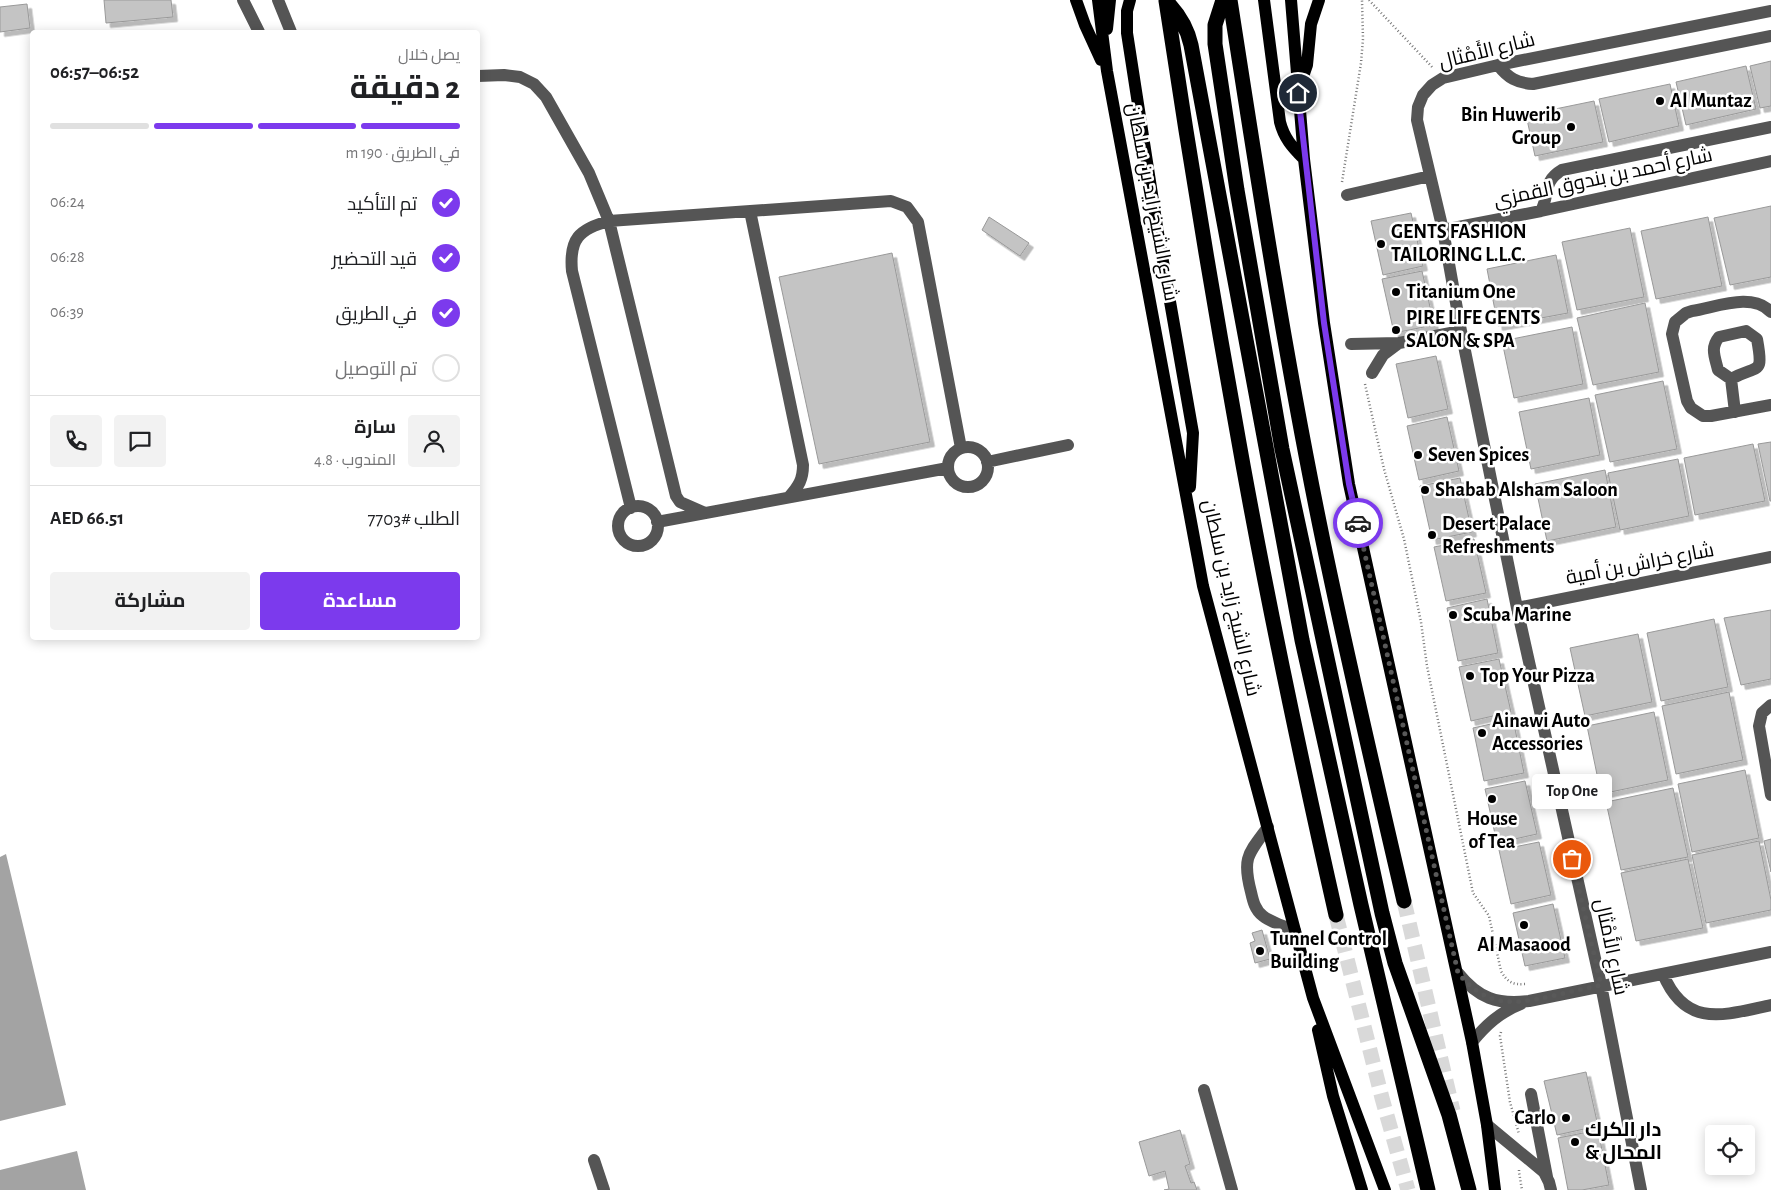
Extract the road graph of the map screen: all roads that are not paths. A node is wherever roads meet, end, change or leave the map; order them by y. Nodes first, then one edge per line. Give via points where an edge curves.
1 (243, 0) edge
2 (278, 0) edge
3 (1076, 0) edge
4 (1098, 0) edge
5 (1110, 0) edge
6 (1130, 0) edge
7 (1223, 0) edge
8 (1230, 0) edge
9 (1264, 0) edge
10 (1291, 0) edge
11 (1318, 0) edge
12 (1166, 1) edge
13 (1771, 11) edge
14 (258, 30) edge
15 (290, 30) edge
16 (1771, 36) edge
17 (1498, 65) junction
18 (1107, 71) junction
19 (480, 76) edge
20 (1298, 93) junction
21 (1771, 127) edge
22 (1304, 159) junction
23 (1771, 161) edge
24 (1430, 176) junction
25 (1347, 195) road end
26 (750, 211) junction
27 (1542, 211) junction
28 (609, 221) junction
29 (1443, 230) junction
30 (1771, 312) edge
31 (1461, 330) junction
32 (1399, 343) junction
33 (1351, 344) dead end
34 (1368, 376) road end
35 (1731, 379) dead end
36 (1771, 405) edge
37 (1735, 412) junction
38 (1068, 445) dead end
39 (961, 448) junction
40 (987, 462) junction
41 (948, 468) junction
42 (789, 497) junction
43 (1188, 506) junction
44 (632, 508) junction
45 (705, 513) junction
46 (658, 522) junction
47 (1771, 557) edge
48 (1516, 608) junction
49 (1771, 705) edge
50 (1771, 795) edge
51 (1268, 827) junction
52 (1404, 901) tunnel mouth
53 (1336, 915) tunnel mouth
54 (1295, 931) junction
55 (1771, 952) edge
56 (1458, 973) junction
57 (1662, 974) junction
58 (1601, 985) junction
59 (1313, 998) junction
60 (1527, 1001) junction
61 (1771, 1005) edge
62 (1472, 1042) junction
63 (1204, 1090) dead end
64 (1531, 1094) dead end
65 (1488, 1126) junction
66 (594, 1160) dead end
67 (1547, 1177) junction
68 (604, 1190) edge
69 (1232, 1190) edge
70 (1362, 1190) edge
71 (1384, 1190) edge
72 (1428, 1190) edge
73 (1469, 1190) edge
74 (1496, 1190) edge
75 (1551, 1190) edge
76 (1641, 1190) edge

1 - 14 street
2 - 15 street
3 - 18 main road
4 - 18 main road, شارع الشيخ زايد بن سلطان
5 - 18 main road
6 - 43 main road via 1127,11 1129,42 1193,433
7 - 73 highway via 1215,25 1215,44 1236,190 1282,448 1382,913 1404,989 1449,1115
8 - 52 highway via 1281,318 1323,539
9 - 22 main road via 1280,122 1287,140
10 - 20 main road
11 - 20 main road via 1311,24 1307,64
12 - 53 highway, شارع الشيخ زايد بن سلطان via 1198,212 1235,422 1275,632
12 - 72 highway via 1186,26 1191,45 1302,640
13 - 17 street, شارع الأَمْثال
16 - 17 street via 1533,84 1513,80
17 - 24 street, شارع الأَمْثال via 1443,78 1423,95 1417,120
18 - 43 main road, شارع الشيخ زايد بن سلطان
19 - 28 street via 520,77 534,84 546,97 589,173
20 - 22 main road
21 - 27 street via 1562,170 1548,183
22 - 56 main road via 1324,323 1349,484
23 - 27 street, شارع أحمد بن بندوق القمزي
24 - 25 street
24 - 29 street, شارع الأَمْثال
26 - 28 street
26 - 39 street via 891,201 907,207 914,214
26 - 42 street via 803,465 799,486
27 - 29 street, شارع أحمد بن بندوق القمزي
28 - 44 street via 591,226 578,237 571,254 572,271
28 - 45 street via 676,496 680,502
29 - 31 street, شارع الأَمْثال
30 - 37 street via 1756,302 1740,302 1686,313 1680,316 1673,328 1685,394 1691,408 1703,416
31 - 32 street
31 - 48 street, شارع الأَمْثال
32 - 33 street
32 - 34 street via 1383,355
35 - 37 street
36 - 37 street
38 - 40 street
39 - 40 street via 980,451
39 - 41 street via 951,456
40 - 41 street via 988,469 976,485 963,486 952,480
41 - 42 street
42 - 45 street
43 - 51 main road, شارع الشيخ زايد بن سلطان via 1203,586
44 - 46 street via 644,507
44 - 46 street via 619,521 620,533 627,543 640,546 652,541
45 - 46 street
47 - 48 street, شارع خراش بن أمية
48 - 58 street, شارع الأَمْثال
49 - 50 street via 1762,714 1759,726
51 - 54 main road, شارع الشيخ زايد بن سلطان
51 - 54 street via 1247,861 1252,900 1263,916
54 - 59 main road, شارع الشيخ زايد بن سلطان
55 - 57 street
56 - 60 street via 1481,995 1511,1003
56 - 62 main road
57 - 58 street
57 - 61 street via 1678,999 1704,1014 1719,1015
58 - 60 street
58 - 76 street, شارع الأَمْثال
59 - 70 main road via 1333,1096
59 - 71 main road, شارع الشيخ زايد بن سلطان
60 - 62 street via 1491,1021
62 - 65 main road
63 - 69 street
64 - 67 street
65 - 67 street
65 - 74 main road
66 - 68 street
67 - 75 street

